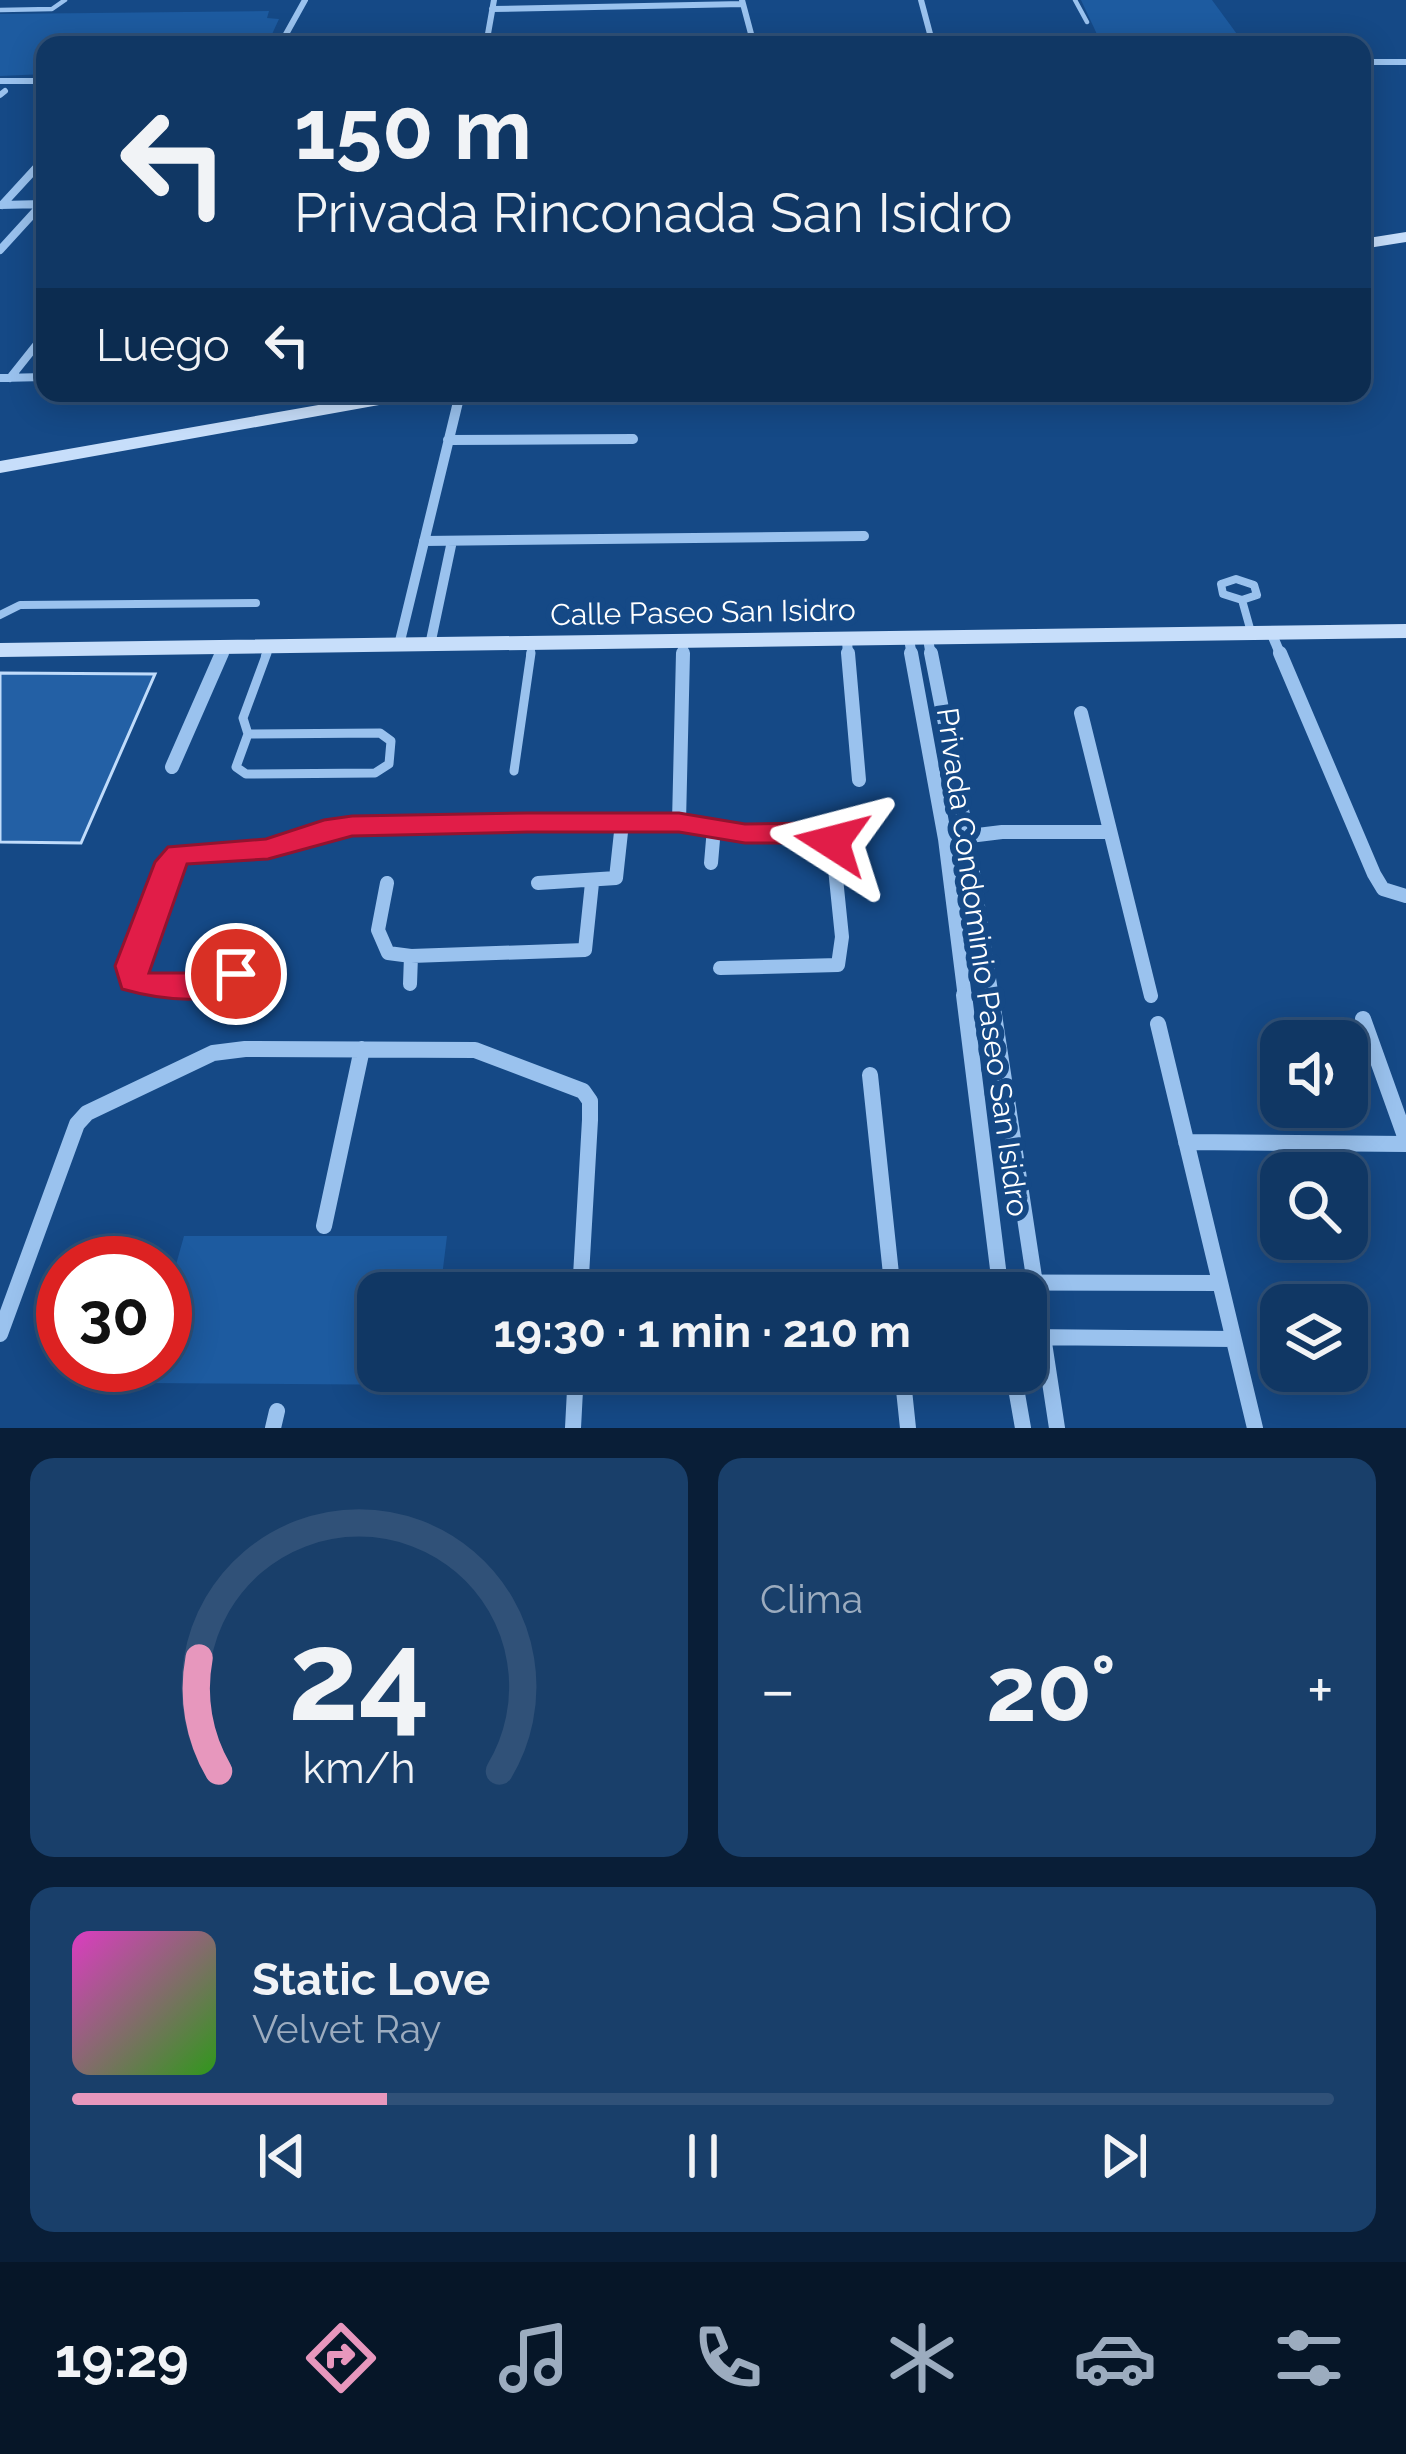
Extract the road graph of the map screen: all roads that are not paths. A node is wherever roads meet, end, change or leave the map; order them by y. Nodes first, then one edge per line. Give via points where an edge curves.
1 (65, 0) edge
2 (305, 0) edge
3 (921, 0) edge
4 (1075, 0) edge
5 (742, 2) edge
6 (493, 4) edge
7 (0, 10) edge
8 (1087, 22) dead end
9 (285, 36) edge
10 (488, 36) edge
11 (751, 36) edge
12 (931, 36) edge
13 (1371, 62) edge
14 (1406, 62) edge
15 (0, 81) edge
16 (36, 81) edge
17 (36, 168) edge
18 (36, 204) edge
19 (1, 205) edge
20 (36, 212) edge
21 (1406, 226) edge
22 (1371, 236) edge
23 (1406, 237) edge
24 (1371, 238) edge
25 (0, 250) edge
26 (36, 344) edge
27 (36, 377) edge
28 (5, 378) edge
29 (300, 402) edge
30 (367, 402) edge
31 (458, 402) dead end
32 (633, 439) dead end
33 (448, 440) junction
34 (0, 454) edge
35 (0, 467) edge
36 (864, 536) dead end
37 (424, 541) junction
38 (452, 542) junction
39 (1242, 600) dead end
40 (256, 603) dead end
41 (0, 615) edge
42 (1261, 632) junction
43 (1406, 632) edge
44 (919, 639) junction
45 (847, 640) junction
46 (683, 642) junction
47 (532, 643) junction
48 (430, 644) junction
49 (399, 645) junction
50 (269, 646) junction
51 (225, 647) junction
52 (0, 650) edge
53 (1081, 713) dead end
54 (248, 734) junction
55 (172, 767) dead end
56 (514, 771) dead end
57 (859, 779) dead end
58 (679, 822) junction
59 (622, 823) junction
60 (714, 828) junction
61 (1110, 832) junction
62 (945, 839) junction
63 (968, 840) junction
64 (711, 863) dead end
65 (387, 883) dead end
66 (538, 883) dead end
67 (592, 883) junction
68 (1406, 896) edge
69 (248, 937) dead end
70 (411, 956) junction
71 (720, 968) dead end
72 (410, 984) dead end
73 (1151, 996) dead end
74 (1363, 1019) dead end
75 (1158, 1024) dead end
76 (362, 1049) junction
77 (869, 1075) dead end
78 (1406, 1141) edge
79 (1186, 1142) junction
80 (324, 1226) dead end
81 (581, 1272) edge
82 (890, 1272) edge
83 (999, 1272) edge
84 (1033, 1272) edge
85 (1047, 1282) edge
86 (1220, 1283) junction
87 (0, 1334) edge
88 (1047, 1337) edge
89 (1234, 1339) junction
90 (1047, 1388) edge
91 (575, 1392) edge
92 (904, 1392) edge
93 (1017, 1392) edge
94 (573, 1428) edge
95 (908, 1428) edge
96 (1023, 1428) edge
97 (1057, 1428) edge
98 (1255, 1428) edge

1 - 7 lane via 52,9
2 - 9 street
3 - 12 street
4 - 8 lane
5 - 6 street
5 - 11 street
6 - 10 street
13 - 14 street
15 - 16 street
17 - 19 street
18 - 19 street
20 - 25 street
21 - 22 main road
23 - 24 main road
26 - 28 street
27 - 28 street
29 - 34 main road
30 - 35 main road
31 - 33 street
32 - 33 street
33 - 37 street
36 - 38 street
37 - 38 street
37 - 49 street
38 - 48 street
39 - 42 lane
40 - 41 lane via 20,605
42 - 43 main road, Calle Paseo San Isidro
42 - 44 main road, Calle Paseo San Isidro
42 - 68 street via 1374,874 1383,889
44 - 45 main road, Calle Paseo San Isidro
44 - 62 street, Privada Condominio Paseo San Isidro
44 - 63 street, Privada Condominio Paseo San Isidro
45 - 46 main road, Calle Paseo San Isidro
45 - 57 street
46 - 47 main road, Calle Paseo San Isidro
46 - 58 street
47 - 48 main road, Calle Paseo San Isidro
47 - 56 lane
48 - 49 main road, Calle Paseo San Isidro
49 - 50 main road, Calle Paseo San Isidro
50 - 51 main road, Calle Paseo San Isidro
50 - 54 lane via 243,718
51 - 52 main road, Calle Paseo San Isidro
51 - 55 street
53 - 61 street
54 - 54 lane via 380,733 391,741 389,764 375,773 246,775 236,766
58 - 59 street
58 - 60 street
59 - 67 street via 620,872
59 - 69 street via 352,826 268,849 187,851 170,862 130,973 142,985 222,983 236,974
60 - 64 street
60 - 71 street via 832,838 842,937 838,965
61 - 63 street via 1002,832
61 - 73 street
62 - 63 street
62 - 83 street, Privada Condominio Paseo San Isidro
63 - 84 street, Privada Condominio Paseo San Isidro
65 - 70 street via 378,930 388,953
66 - 67 street
67 - 70 street via 585,950
70 - 72 street
74 - 78 street
75 - 79 street
76 - 80 street
76 - 81 street via 476,1050 583,1090 590,1101
76 - 87 street via 213,1053 87,1113
77 - 82 street
78 - 79 street
79 - 86 street
85 - 86 street
86 - 89 street
88 - 89 street
89 - 98 street
90 - 97 street, Privada Condominio Paseo San Isidro
91 - 94 street
92 - 95 street
93 - 96 street

